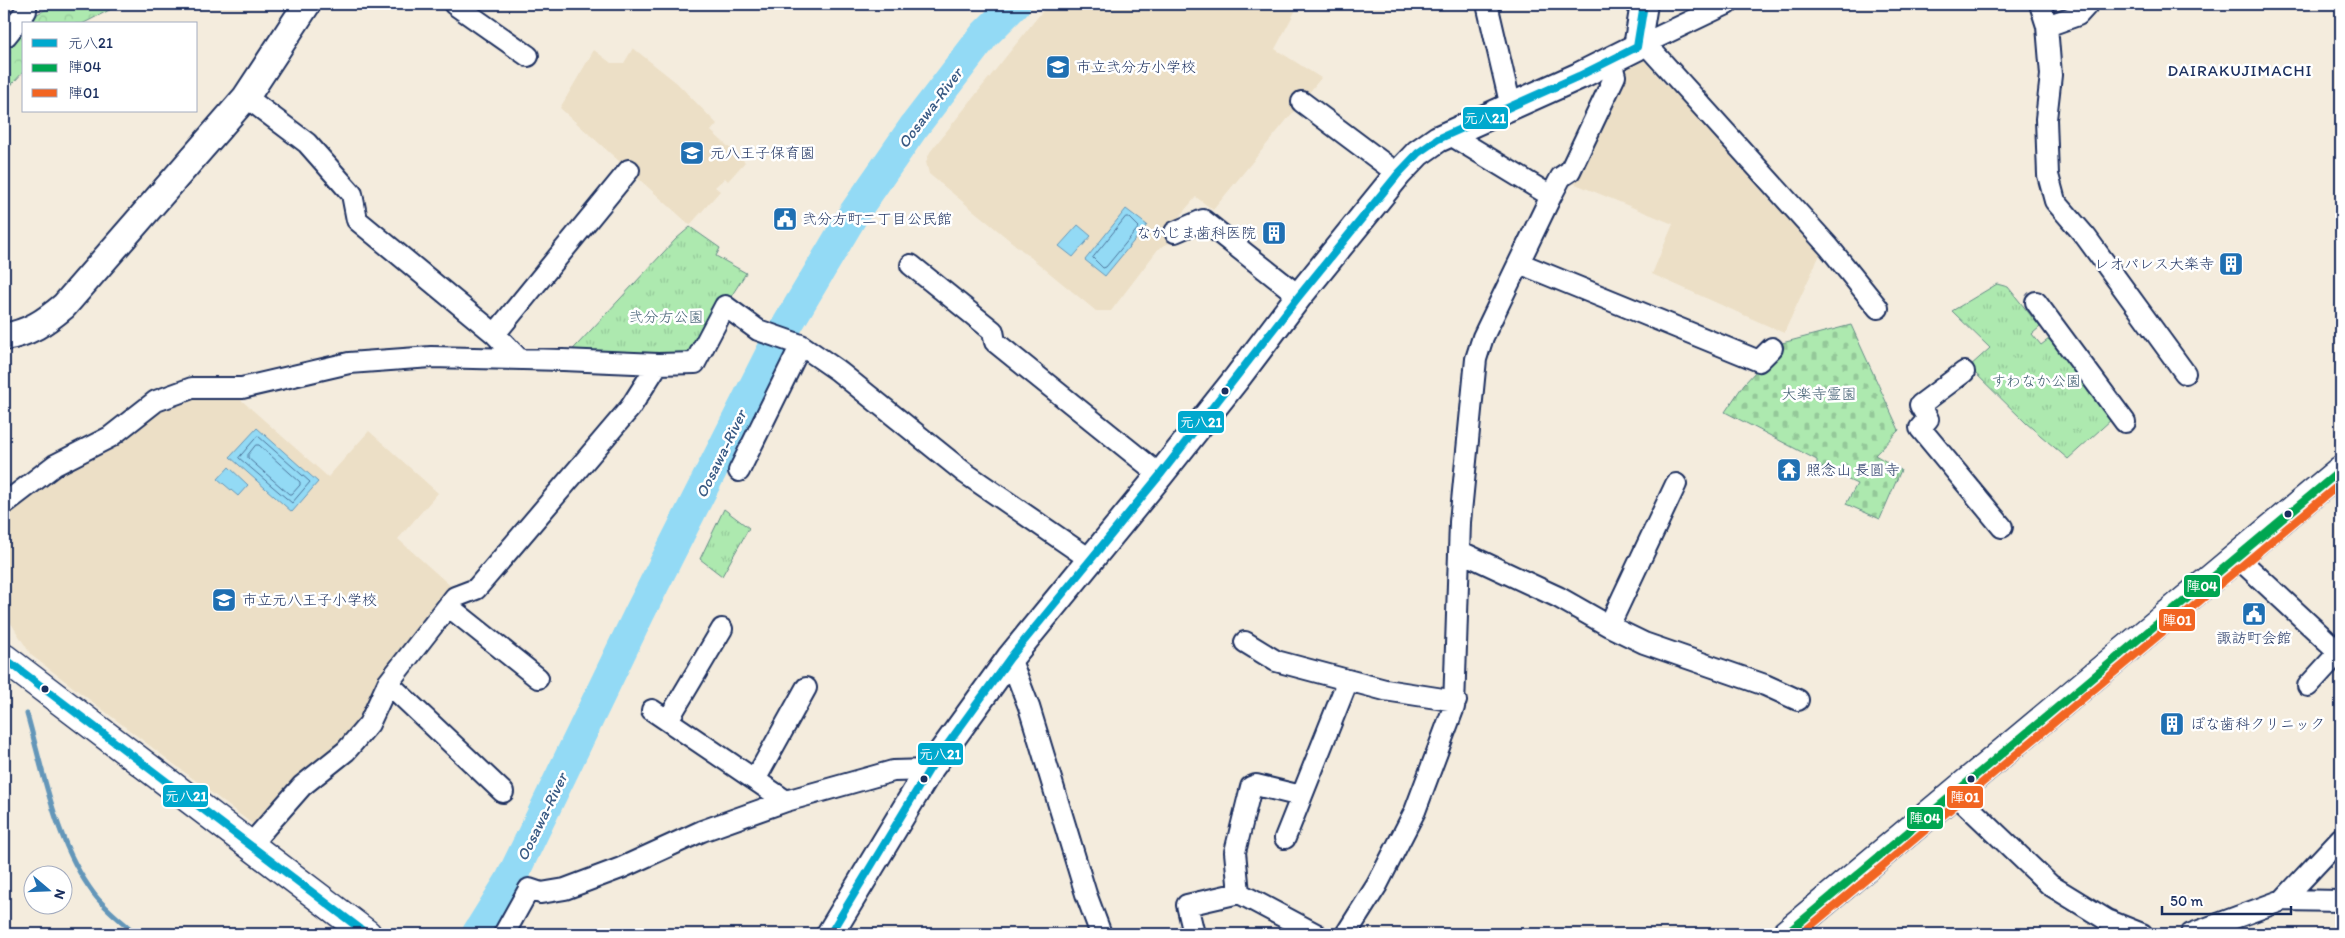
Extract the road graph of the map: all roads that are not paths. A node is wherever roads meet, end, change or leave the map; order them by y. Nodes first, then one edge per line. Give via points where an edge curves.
1 (26, 4) edge
2 (307, 4) edge
3 (454, 4) edge
4 (1487, 4) edge
5 (1644, 4) edge
6 (1727, 4) edge
7 (2040, 4) edge
8 (2088, 4) edge
9 (2048, 26) junction
10 (6, 36) dead end
11 (1641, 45) junction
12 (528, 56) dead end
13 (1611, 61) junction
14 (246, 97) junction
15 (1302, 102) dead end
16 (1511, 107) junction
17 (1449, 134) junction
18 (629, 170) dead end
19 (1398, 174) junction
20 (1551, 196) junction
21 (1175, 232) dead end
22 (1519, 263) junction
23 (911, 265) dead end
24 (1298, 296) junction
25 (2036, 302) dead end
26 (1878, 308) dead end
27 (495, 334) junction
28 (4, 337) edge
29 (798, 344) junction
30 (1772, 348) dead end
31 (518, 358) junction
32 (658, 364) junction
33 (1964, 372) dead end
34 (2185, 373) dead end
35 (2125, 422) dead end
36 (2341, 470) edge
37 (739, 471) dead end
38 (1160, 475) junction
39 (1676, 484) dead end
40 (4, 504) edge
41 (2002, 528) dead end
42 (1459, 551) junction
43 (2238, 558) junction
44 (1091, 560) junction
45 (448, 606) junction
46 (1609, 626) junction
47 (722, 629) dead end
48 (1245, 642) dead end
49 (2340, 653) edge
50 (4, 658) edge
51 (1010, 658) junction
52 (538, 678) dead end
53 (1348, 680) junction
54 (388, 683) junction
55 (2308, 686) dead end
56 (806, 688) dead end
57 (1798, 700) dead end
58 (1456, 701) junction
59 (929, 770) junction
60 (755, 780) junction
61 (503, 792) dead end
62 (1955, 794) junction
63 (1301, 796) junction
64 (786, 801) junction
65 (1285, 838) dead end
66 (2341, 838) edge
67 (251, 844) junction
68 (1239, 893) junction
69 (2283, 900) junction
70 (2341, 901) edge
71 (362, 933) edge
72 (504, 934) edge
73 (830, 934) edge
74 (1101, 934) edge
75 (1194, 934) edge
76 (1316, 934) edge
77 (1346, 934) edge
78 (1786, 934) edge
79 (2142, 934) edge
80 (2191, 934) edge

1 - 10 street via 26,11
2 - 14 street
3 - 12 street
4 - 16 street
5 - 11 street
6 - 11 street
7 - 9 street
8 - 9 street via 2078,15
9 - 34 street via 2051,76 2046,119 2048,175 2055,201 2086,237
11 - 13 street
11 - 26 street via 1829,247
13 - 16 street
13 - 20 street via 1615,76 1570,171 1561,177
14 - 27 street via 307,143 352,194 357,220
14 - 28 street via 64,306 31,330
15 - 19 street
16 - 17 street
17 - 19 street via 1418,153
17 - 20 street
18 - 27 street
19 - 24 street
20 - 22 street
21 - 24 street via 1203,220
22 - 30 street via 1758,361
22 - 42 street via 1483,337 1476,359
23 - 38 street via 993,331 995,342
24 - 38 street
25 - 35 street
27 - 31 street
29 - 32 street via 758,330 726,306 695,363
29 - 37 street
29 - 44 street via 837,370 965,473
31 - 32 street
31 - 40 street via 431,357 348,363 242,388 192,388 156,401 110,437 55,465
32 - 45 street via 630,408 476,589 455,597
33 - 41 street via 1920,405 1928,419 1920,428
36 - 43 main road
38 - 44 street
39 - 46 street
42 - 46 street via 1558,596
42 - 58 street
43 - 49 street
43 - 62 main road
44 - 51 street
45 - 52 street
45 - 54 street
46 - 57 street via 1644,643
47 - 60 street via 660,715
48 - 53 street via 1276,662
49 - 55 street
50 - 67 main road
51 - 59 street
51 - 74 street
53 - 58 street via 1385,690
53 - 63 street
54 - 61 street
54 - 67 street via 368,724 346,751 302,786
56 - 60 street
58 - 77 street via 1415,811 1377,885
59 - 64 street via 893,771
59 - 73 street
60 - 64 street
62 - 78 main road
62 - 79 street via 2050,885 2107,920
63 - 65 street
63 - 68 street via 1256,785 1251,787 1235,852
64 - 72 street via 702,831 565,889 541,893 529,889
66 - 69 street
67 - 71 main road
68 - 75 street via 1187,905
68 - 76 street
69 - 70 street
69 - 80 street

